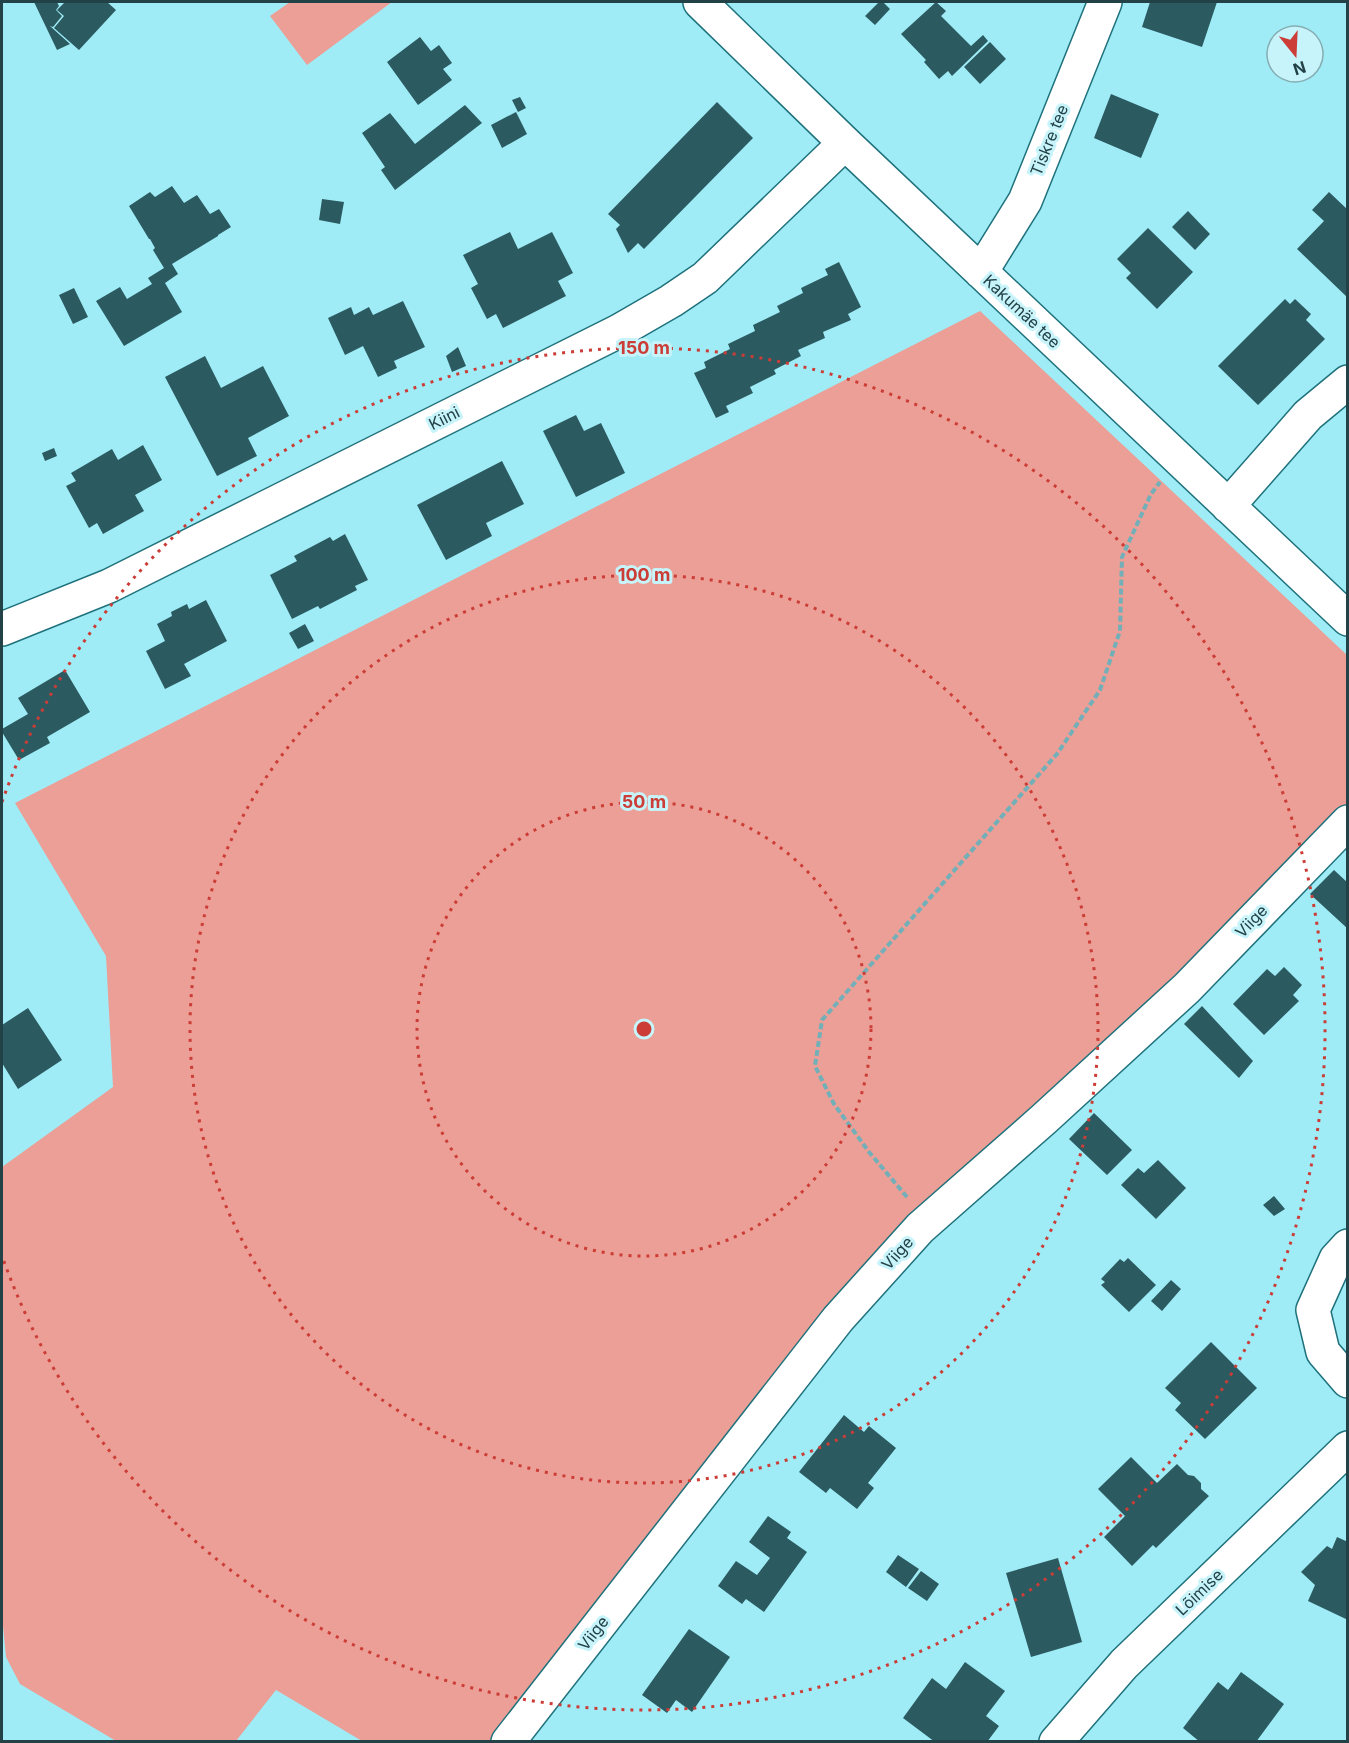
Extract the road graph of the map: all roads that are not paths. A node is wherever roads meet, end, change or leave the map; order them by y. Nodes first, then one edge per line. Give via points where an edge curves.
1 (700, 2) edge
2 (1105, 2) edge
3 (844, 142) junction
4 (981, 272) junction
5 (1347, 382) edge
6 (1228, 506) junction
7 (1347, 619) edge
8 (2, 629) edge
9 (1347, 822) edge
10 (1347, 1246) edge
11 (1347, 1381) edge
12 (1347, 1448) edge
13 (508, 1742) edge
14 (1056, 1742) edge

1 - 3 street, Kakumäe tee
2 - 4 street, Tiskre tee via 1025,201
3 - 4 street, Kakumäe tee
3 - 8 street, Kiini via 705,278 671,301 609,336 109,586
4 - 6 street, Kakumäe tee
5 - 6 street via 1308,415
6 - 7 street, Kakumäe tee
9 - 13 street, Viige via 1187,988 920,1228 838,1318
10 - 11 street via 1336,1259 1313,1310 1323,1352
12 - 14 street, Lõimise via 1124,1664

